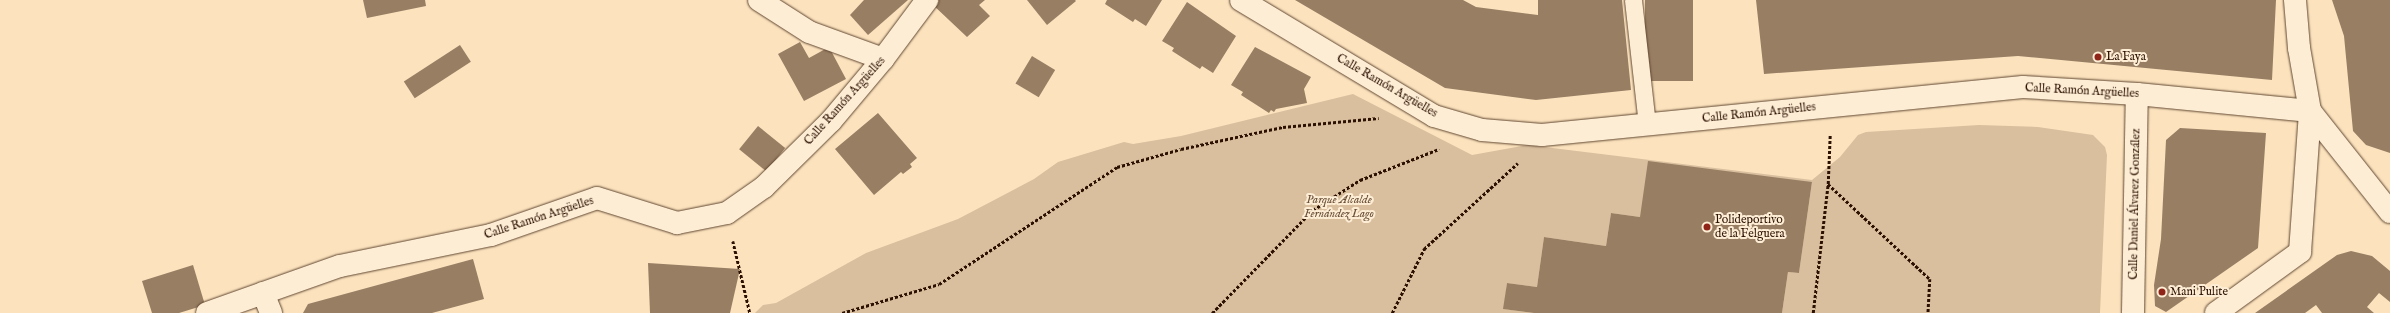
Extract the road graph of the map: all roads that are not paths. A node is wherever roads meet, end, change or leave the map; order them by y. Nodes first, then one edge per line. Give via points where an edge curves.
1 (759, 0) edge
2 (927, 0) edge
3 (1241, 0) edge
4 (1634, 0) edge
5 (2295, 0) edge
6 (883, 59) junction
7 (2137, 94) junction
8 (2310, 111) junction
9 (1647, 124) junction
10 (2390, 212) edge
11 (263, 293) junction
12 (207, 313) edge
13 (271, 313) edge
14 (2133, 313) edge
15 (2216, 313) edge

1 - 6 street via 809,32
2 - 6 street, Calle Ramón Argüelles
3 - 9 street, Calle Ramón Argüelles via 1434,116 1482,130 1542,135
4 - 9 lane
5 - 8 street via 2299,48
6 - 11 street, Calle Ramón Argüelles via 831,121 764,187 727,213 676,223 598,198 492,235 340,266
7 - 8 street, Calle Ramón Argüelles
7 - 9 street, Calle Ramón Argüelles via 2023,87
7 - 14 street, Calle Daniel Álvarez González
8 - 10 street
8 - 15 street via 2300,252
11 - 12 street, Calle Ramón Argüelles
11 - 13 street

